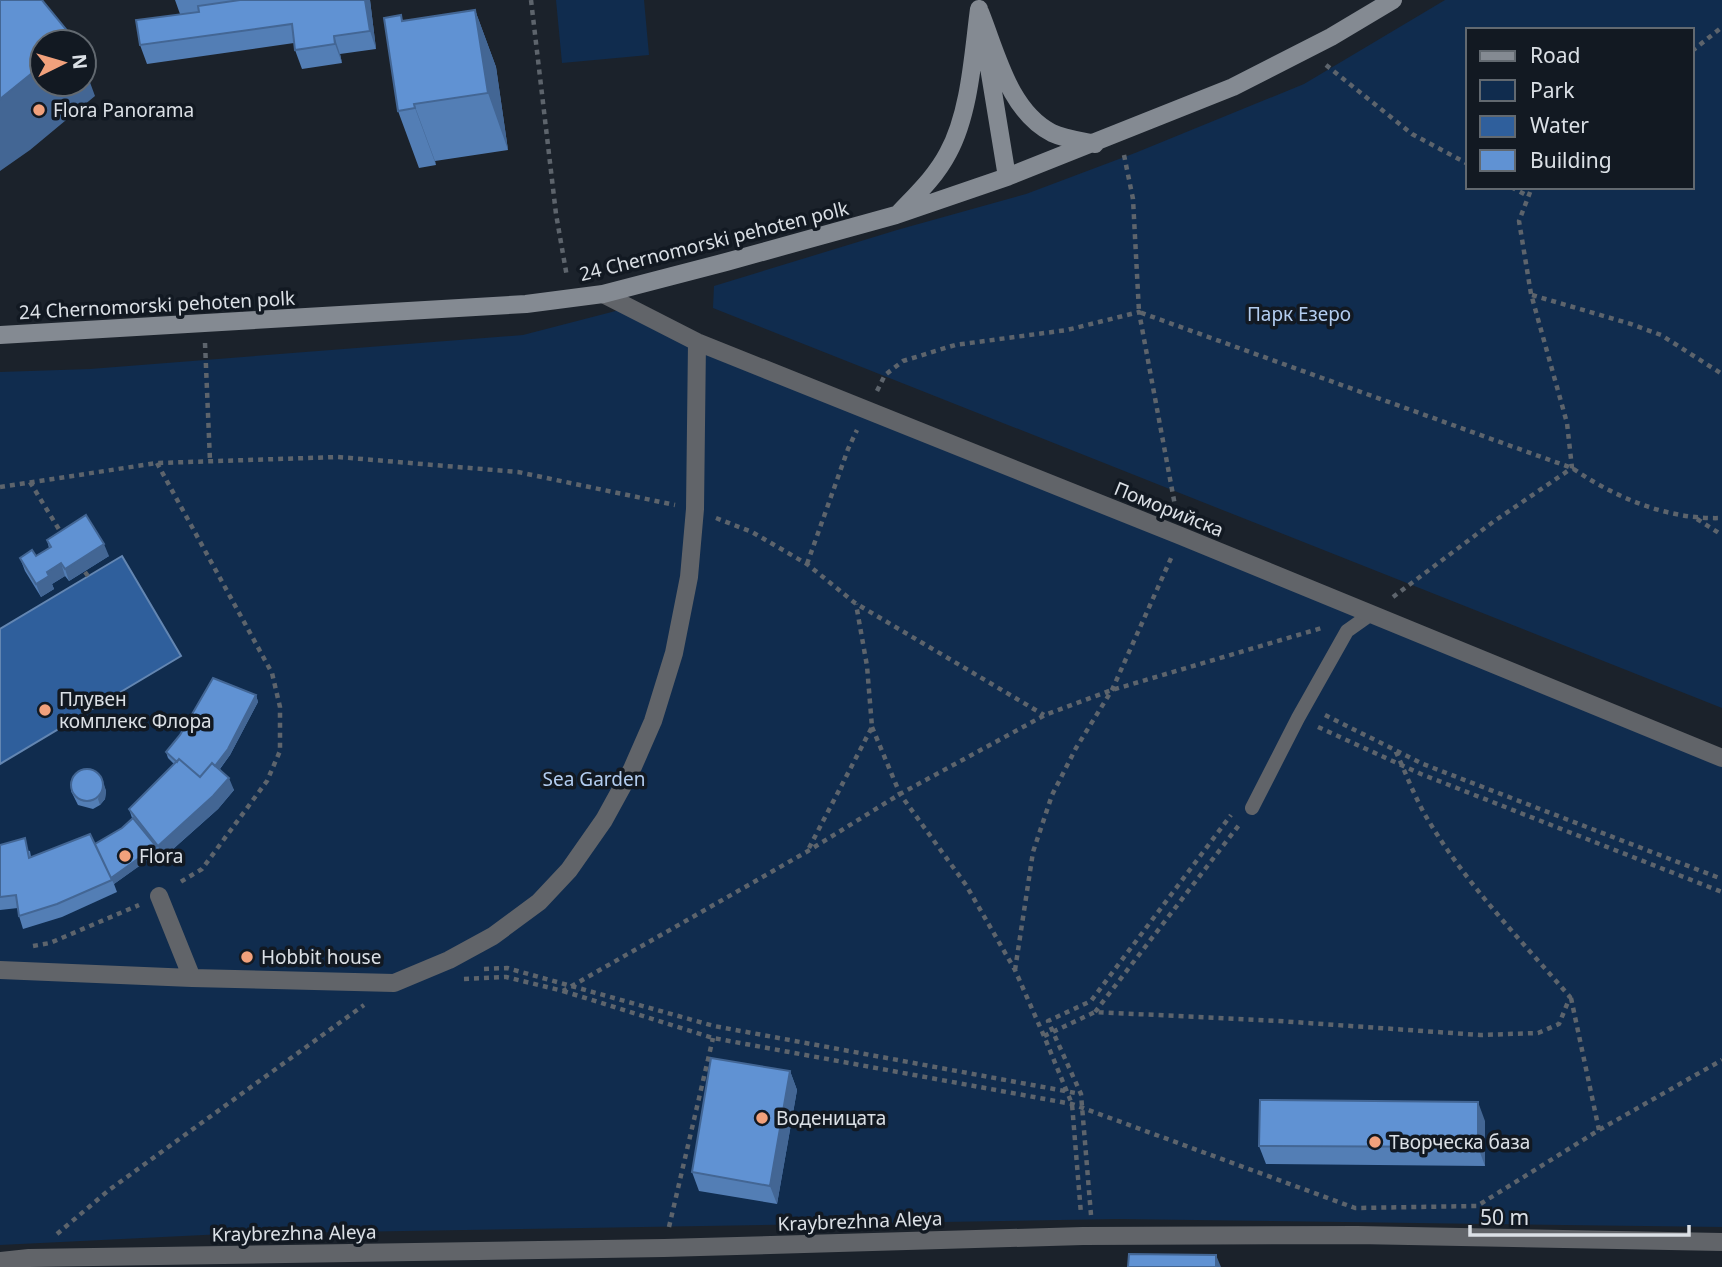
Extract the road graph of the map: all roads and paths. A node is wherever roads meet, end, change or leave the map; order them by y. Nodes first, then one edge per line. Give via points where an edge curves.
1 (531, 0) edge
2 (1393, 0) edge
3 (978, 5) edge
4 (1722, 27) edge
5 (1307, 49) junction
6 (1694, 49) edge
7 (1096, 144) junction
8 (1123, 152) dead end
9 (1466, 163) edge
10 (1007, 177) junction
11 (1515, 189) edge
12 (1531, 189) edge
13 (1528, 196) junction
14 (896, 215) junction
15 (603, 294) junction
16 (1531, 294) junction
17 (570, 299) junction
18 (1139, 312) junction
19 (204, 324) junction
20 (0, 335) edge
21 (697, 342) junction
22 (1722, 374) edge
23 (867, 410) junction
24 (210, 461) junction
25 (157, 463) junction
26 (1572, 468) junction
27 (30, 482) junction
28 (0, 487) edge
29 (695, 509) junction
30 (1696, 519) junction
31 (1722, 519) edge
32 (1722, 535) edge
33 (1181, 536) junction
34 (67, 543) edge
35 (807, 564) junction
36 (855, 603) junction
37 (1371, 614) junction
38 (1332, 625) dead end
39 (1112, 690) junction
40 (1302, 711) junction
41 (1045, 715) junction
42 (872, 727) junction
43 (1395, 750) junction
44 (1722, 758) edge
45 (1402, 765) junction
46 (900, 794) junction
47 (1252, 808) joint
48 (1233, 814) dead end
49 (807, 851) junction
50 (1722, 879) edge
51 (1722, 892) edge
52 (159, 896) junction
53 (27, 947) dead end
54 (471, 969) dead end
55 (0, 970) edge
56 (1015, 970) junction
57 (192, 978) junction
58 (457, 980) dead end
59 (394, 983) junction
60 (572, 986) junction
61 (563, 991) junction
62 (1570, 997) junction
63 (1095, 1012) junction
64 (1053, 1032) junction
65 (1044, 1036) junction
66 (713, 1038) junction
67 (1722, 1060) edge
68 (1067, 1091) junction
69 (1081, 1094) junction
70 (1072, 1104) junction
71 (1082, 1107) junction
72 (1599, 1130) junction
73 (1088, 1236) junction
74 (1722, 1242) edge
75 (664, 1248) junction
76 (29, 1258) junction
77 (0, 1261) edge

1 - 17 path
2 - 5 main road, 24 Chernomorski pehoten polk
3 - 7 main road via 1016,100 1053,134
3 - 10 main road
3 - 14 main road via 969,81 949,151 931,180
4 - 6 path
5 - 7 main road, 24 Chernomorski pehoten polk via 1233,87
5 - 9 path via 1412,134
7 - 10 main road, 24 Chernomorski pehoten polk
8 - 18 path via 1133,199
10 - 14 main road, 24 Chernomorski pehoten polk
11 - 13 path
12 - 13 path
13 - 16 path via 1519,221
14 - 15 main road, 24 Chernomorski pehoten polk
15 - 17 main road, 24 Chernomorski pehoten polk
15 - 21 street, Поморийска
16 - 22 path via 1661,335
16 - 26 path via 1567,423
17 - 19 main road, 24 Chernomorski pehoten polk
18 - 23 path via 1066,330 956,345 903,360 885,375
18 - 26 path
18 - 33 path
19 - 20 main road, 24 Chernomorski pehoten polk
19 - 24 path
21 - 23 street, Поморийска
21 - 29 street
23 - 33 street, Поморийска
23 - 35 path via 848,449
24 - 25 path
24 - 29 path via 338,457 518,472
25 - 27 path
25 - 52 path via 272,673 280,707 280,751 267,781 202,869
26 - 30 path via 1625,497
26 - 37 path
27 - 28 path
27 - 34 path
29 - 35 path via 752,533
29 - 59 street via 689,577 674,653 653,721 604,820 569,870 539,902 493,936
30 - 31 path
30 - 32 path
33 - 37 street, Поморийска
33 - 39 path
35 - 36 path
36 - 41 path
36 - 42 path
37 - 40 lane via 1347,631
37 - 44 street, Поморийска
38 - 39 path
39 - 41 path
39 - 56 path via 1052,795 1033,852
40 - 43 path
40 - 45 path
40 - 47 lane
41 - 46 path
42 - 46 path
42 - 49 path
43 - 45 path
43 - 50 path
45 - 51 path
45 - 62 path via 1424,813 1455,860
46 - 49 path
46 - 56 path via 966,885
47 - 63 path
48 - 64 path via 1091,1001 1048,1021
49 - 60 path
52 - 53 path via 50,943
52 - 57 street
54 - 60 path via 507,968
55 - 57 street
56 - 65 path
57 - 59 street
58 - 61 path via 506,977
59 - 76 path via 109,1190
60 - 61 path
60 - 68 path via 714,1027
61 - 66 path
62 - 63 path via 1559,1024 1538,1033 1492,1035
62 - 72 path
63 - 64 path
64 - 65 path
64 - 69 path
65 - 68 path
66 - 70 path
66 - 75 path
67 - 72 path
68 - 69 path
68 - 70 path
69 - 71 path
70 - 71 path
70 - 73 path
71 - 72 path via 1355,1208 1477,1206
71 - 73 path
73 - 74 street, Kraybrezhna Aleya via 1357,1235
73 - 75 street, Kraybrezhna Aleya
75 - 76 street, Kraybrezhna Aleya
76 - 77 street, Kraybrezhna Aleya

